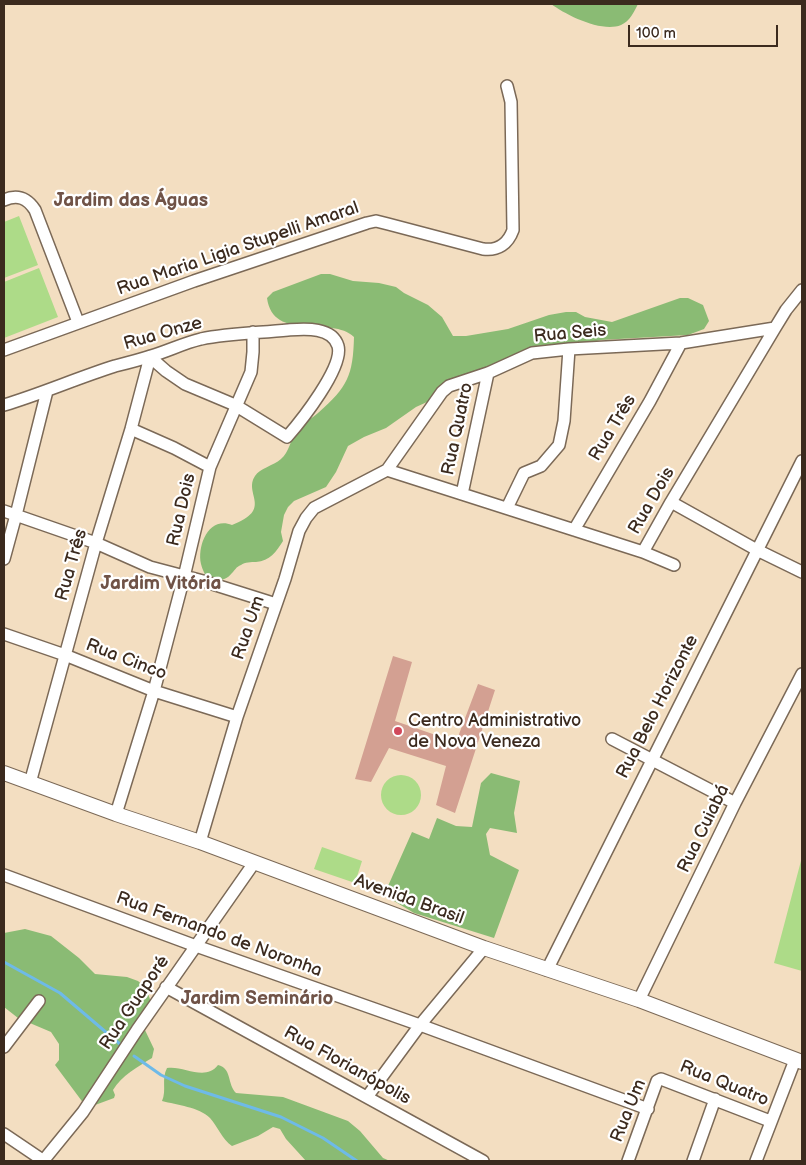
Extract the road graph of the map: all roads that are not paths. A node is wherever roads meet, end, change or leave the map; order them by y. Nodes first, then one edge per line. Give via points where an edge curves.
1 (506, 86) dead end
2 (4, 200) edge
3 (802, 290) edge
4 (78, 322) junction
5 (775, 328) junction
6 (253, 332) junction
7 (681, 343) junction
8 (569, 349) junction
9 (4, 350) edge
10 (150, 357) junction
11 (488, 372) junction
12 (47, 391) junction
13 (4, 405) edge
14 (235, 405) junction
15 (131, 429) junction
16 (802, 461) edge
17 (210, 467) junction
18 (387, 470) junction
19 (462, 494) junction
20 (671, 502) junction
21 (507, 508) junction
22 (4, 511) edge
23 (16, 515) junction
24 (574, 530) junction
25 (96, 543) junction
26 (757, 550) junction
27 (644, 552) junction
28 (4, 559) edge
29 (674, 565) dead end
30 (802, 572) edge
31 (184, 576) junction
32 (276, 604) junction
33 (4, 634) edge
34 (65, 655) junction
35 (802, 674) edge
36 (154, 691) junction
37 (237, 717) junction
38 (612, 739) dead end
39 (651, 760) junction
40 (4, 773) edge
41 (30, 783) junction
42 (735, 803) junction
43 (116, 814) junction
44 (200, 842) junction
45 (254, 863) junction
46 (4, 875) edge
47 (196, 946) junction
48 (484, 948) junction
49 (547, 970) junction
50 (166, 987) junction
51 (639, 1000) junction
52 (39, 1001) dead end
53 (420, 1025) junction
54 (4, 1047) edge
55 (799, 1061) edge
56 (666, 1079) joint
57 (367, 1097) junction
58 (715, 1099) junction
59 (648, 1108) junction
60 (770, 1120) junction
61 (4, 1134) edge
62 (43, 1161) edge
63 (484, 1161) edge
64 (628, 1161) edge
65 (693, 1161) edge
66 (756, 1161) edge

1 - 4 street, Rua Maria Ligia Stupelli Amaral via 511,102 513,230 499,248 483,249 388,224 367,223
2 - 4 street via 12,197 25,199 35,210
3 - 5 street, Rua Dois
4 - 9 street, Rua Maria Ligia Stupelli Amaral
5 - 7 street, Rua Seis
5 - 20 street, Rua Dois
6 - 10 street, Rua Onze via 200,339
6 - 14 street, Rua Dois via 251,372
6 - 14 street, Rua Onze via 308,328 335,340 339,353 334,368 308,412 287,436
7 - 8 street, Rua Seis
7 - 24 street, Rua Três
8 - 11 street, Rua Seis via 532,353
8 - 21 street via 564,421 558,445 542,466 524,473
10 - 12 street, Rua Onze
10 - 14 street via 185,384
10 - 15 street, Rua Três
11 - 18 street, Rua Seis via 449,386 442,392
11 - 19 street, Rua Quatro
12 - 13 street, Rua Onze
12 - 23 street
14 - 17 street, Rua Dois
15 - 17 street
15 - 25 street, Rua Três
16 - 26 street, Rua Belo Horizonte
17 - 31 street, Rua Dois
18 - 19 street, Rua Dois
18 - 32 street, Rua Um via 314,508 298,531
19 - 21 street, Rua Dois
20 - 26 street
20 - 27 street, Rua Dois
21 - 24 street, Rua Dois
22 - 23 street
23 - 25 street
23 - 28 street
24 - 27 street, Rua Dois
25 - 31 street via 150,567
25 - 34 street, Rua Três
26 - 30 street
26 - 39 street, Rua Belo Horizonte
27 - 29 street
31 - 32 street
31 - 36 street, Rua Dois
32 - 37 street, Rua Um
33 - 34 street, Rua Cinco
34 - 36 street, Rua Cinco
34 - 41 street, Rua Três
35 - 42 street, Rua Cuiabá
36 - 37 street, Rua Cinco
36 - 43 street, Rua Dois
37 - 44 street, Rua Um
38 - 39 street
39 - 42 street
39 - 49 street, Rua Belo Horizonte
40 - 41 street, Avenida Brasil
41 - 43 street, Avenida Brasil
42 - 51 street, Rua Cuiabá
43 - 44 street, Avenida Brasil
44 - 45 street, Avenida Brasil
45 - 47 street, Rua Guaporé
45 - 48 street, Avenida Brasil
46 - 47 street, Rua Fernando de Noronha
47 - 50 street, Rua Guaporé
47 - 53 street, Rua Fernando de Noronha
48 - 49 street, Avenida Brasil
48 - 53 street
49 - 51 street, Avenida Brasil
50 - 57 street, Rua Florianópolis
50 - 62 street, Rua Guaporé via 83,1112
51 - 55 street, Avenida Brasil
52 - 54 street
53 - 57 street
53 - 59 street, Rua Fernando de Noronha
55 - 60 street
56 - 58 street, Rua Quatro
56 - 59 street, Rua Um via 657,1081
57 - 63 street, Rua Florianópolis
58 - 60 street, Rua Quatro
58 - 65 street
59 - 64 street, Rua Um
60 - 66 street
61 - 62 street

